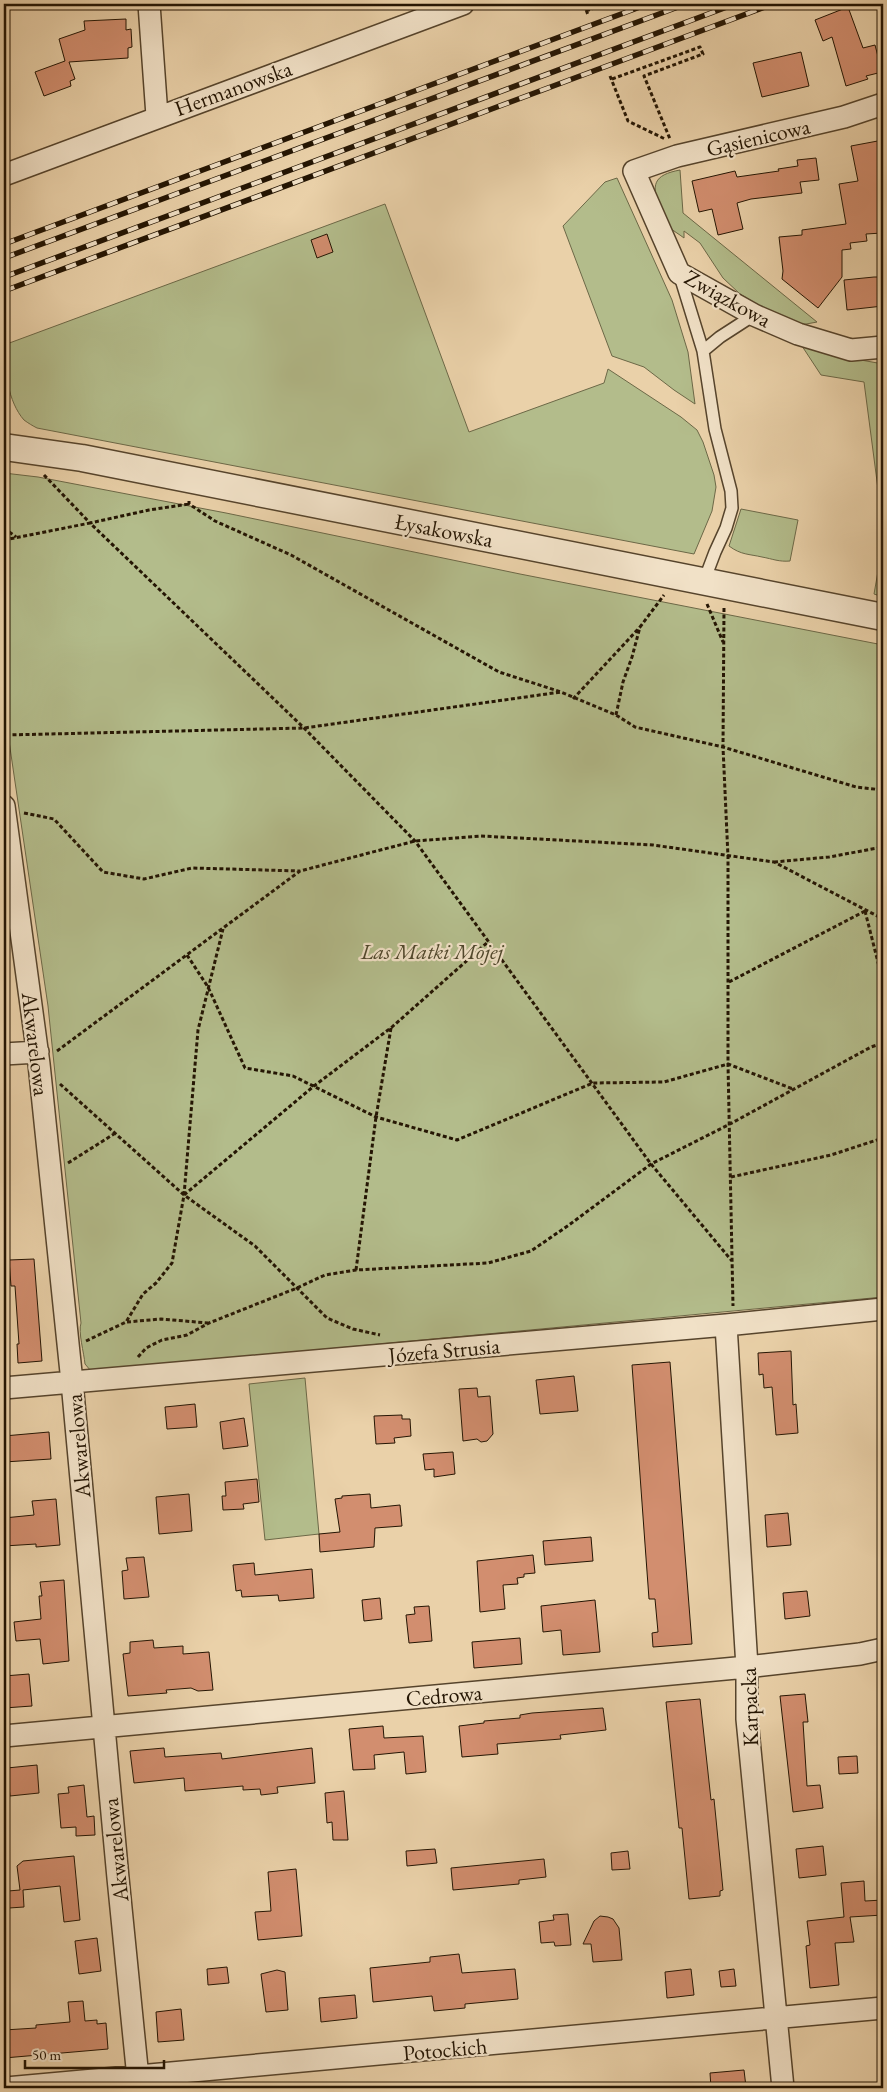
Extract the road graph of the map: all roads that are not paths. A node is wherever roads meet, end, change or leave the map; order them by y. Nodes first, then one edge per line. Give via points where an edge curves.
1 (149, 4) edge
2 (462, 4) edge
3 (883, 104) edge
4 (157, 116) junction
5 (634, 171) joint
6 (4, 175) edge
7 (679, 273) junction
8 (754, 315) junction
9 (883, 348) edge
10 (703, 351) junction
11 (4, 447) edge
12 (706, 592) junction
13 (883, 617) edge
14 (11, 809) edge
15 (4, 1054) edge
16 (44, 1054) junction
17 (883, 1309) edge
18 (726, 1325) junction
19 (72, 1382) junction
20 (4, 1388) edge
21 (883, 1649) edge
22 (747, 1667) junction
23 (104, 1727) junction
24 (4, 1736) edge
25 (883, 2008) edge
26 (776, 2019) junction
27 (139, 2082) edge
28 (6, 2088) edge
29 (783, 2088) edge

1 - 4 street
2 - 4 street, Hermanowska
3 - 5 street, Gąsienicowa via 844,117 677,156
4 - 6 street, Hermanowska
5 - 7 street, Związkowa
7 - 8 street, Związkowa
7 - 10 lane
8 - 9 street, Związkowa via 798,334 851,350
8 - 10 lane
10 - 12 lane via 732,508 715,552
11 - 12 street, Łysakowska via 91,460
12 - 13 street, Łysakowska
14 - 16 street, Akwarelowa
15 - 16 street
16 - 19 street, Akwarelowa
17 - 18 street, Józefa Strusia
18 - 19 street, Józefa Strusia
18 - 22 street, Karpacka
19 - 20 street, Józefa Strusia
19 - 23 street, Akwarelowa
21 - 22 street, Cedrowa
22 - 23 street, Cedrowa
22 - 26 street, Karpacka via 747,1719
23 - 24 street, Cedrowa
23 - 27 street, Akwarelowa
25 - 26 street, Potockich
26 - 27 street, Potockich
26 - 29 street, Karpacka
27 - 28 street, Potockich

